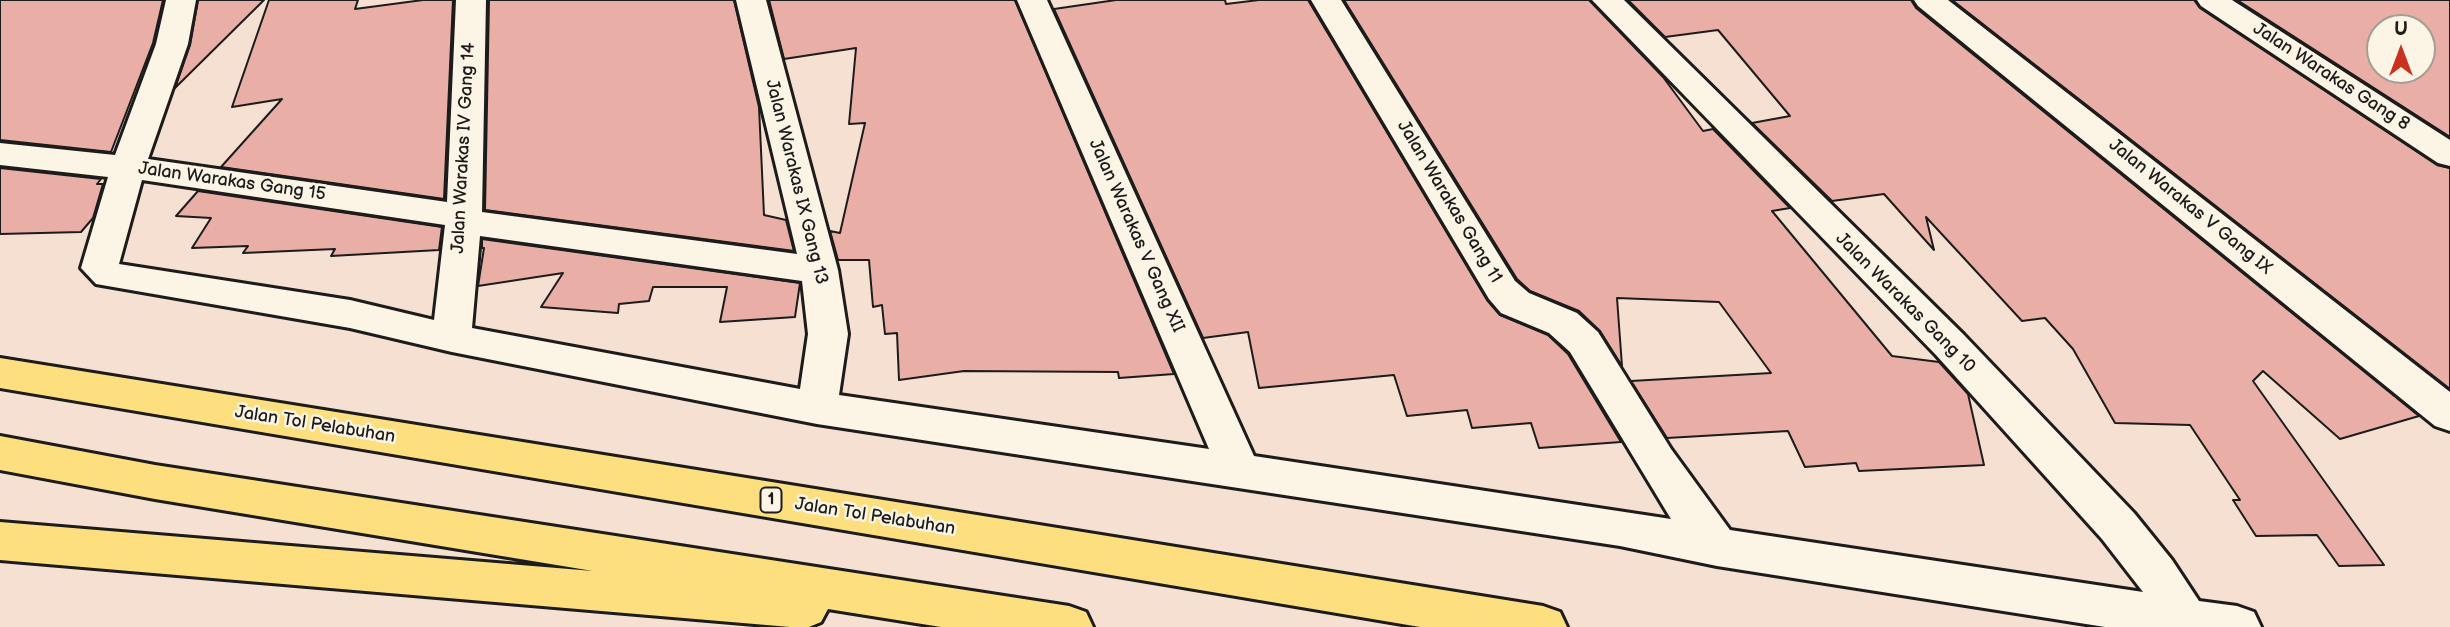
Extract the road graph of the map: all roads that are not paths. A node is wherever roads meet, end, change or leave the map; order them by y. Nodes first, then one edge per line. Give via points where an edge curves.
1 (181, 0) edge
2 (471, 0) edge
3 (751, 0) edge
4 (1032, 0) edge
5 (1326, 0) edge
6 (1607, 0) edge
7 (1930, 0) edge
8 (2212, 0) edge
9 (0, 154) edge
10 (2450, 155) edge
11 (128, 168) junction
12 (464, 219) junction
13 (819, 270) junction
14 (452, 338) junction
15 (0, 373) edge
16 (819, 396) junction
17 (2450, 415) edge
18 (0, 453) edge
19 (1233, 456) junction
20 (0, 541) edge
21 (1717, 547) junction
22 (2186, 620) junction
23 (1027, 627) edge
24 (1069, 627) edge
25 (1543, 627) edge
26 (2237, 627) edge

1 - 11 street via 172,44
2 - 12 street, Jalan Warakas IV Gang 14
3 - 13 street, Jalan Warakas IX Gang 13
4 - 19 street, Jalan Warakas V Gang XII
5 - 21 street, Jalan Warakas Gang 11 via 1502,290 1515,303 1563,323 1584,342 1656,461
6 - 22 street, Jalan Warakas Gang 10 via 1950,345 2119,526
7 - 17 street, Jalan Warakas V Gang IX
8 - 10 street, Jalan Warakas Gang 8
9 - 11 street, Jalan Warakas Gang 15
11 - 12 street, Jalan Warakas Gang 15
11 - 14 street via 100,268 109,275 350,314
12 - 13 street, Jalan Warakas Gang 15
12 - 14 street, Jalan Warakas IV Gang 14
13 - 16 street, Jalan Warakas IX Gang 13 via 827,344
14 - 16 street
15 - 25 highway, Jalan Tol Pelabuhan / 1
16 - 19 street
18 - 24 highway
19 - 21 street
20 - 23 highway
21 - 22 street
22 - 26 street

